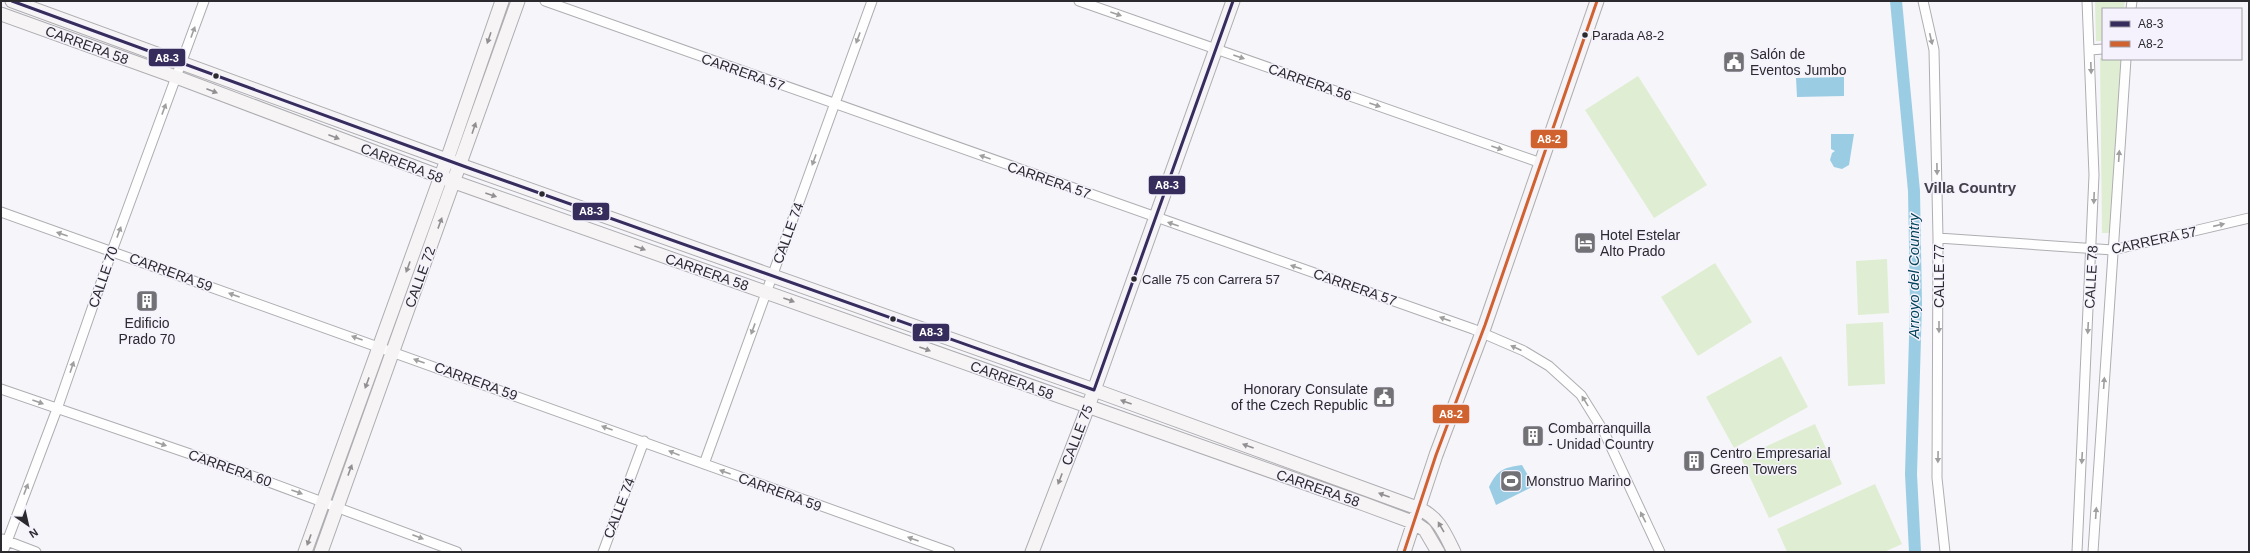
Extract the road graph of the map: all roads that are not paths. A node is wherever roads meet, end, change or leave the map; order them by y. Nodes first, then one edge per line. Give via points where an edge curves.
1 (12, 1) edge
2 (204, 1) edge
3 (502, 1) edge
4 (518, 1) edge
5 (545, 1) edge
6 (872, 1) edge
7 (1079, 1) edge
8 (1233, 1) edge
9 (1923, 1) edge
10 (2087, 1) edge
11 (1594, 2) edge
12 (1, 14) edge
13 (1214, 48) junction
14 (2090, 50) junction
15 (2102, 50) edge
16 (2126, 60) edge
17 (182, 63) junction
18 (176, 77) junction
19 (834, 104) junction
20 (447, 160) junction
21 (1541, 163) junction
22 (461, 165) junction
23 (440, 177) junction
24 (454, 182) junction
25 (1, 212) edge
26 (1157, 218) junction
27 (2249, 218) edge
28 (624, 223) junction
29 (1938, 238) junction
30 (618, 240) junction
31 (2092, 249) junction
32 (2113, 250) junction
33 (112, 251) junction
34 (772, 276) junction
35 (766, 292) junction
36 (1482, 333) junction
37 (380, 346) junction
38 (394, 352) junction
39 (1, 389) edge
40 (1094, 390) junction
41 (1088, 407) junction
42 (57, 409) junction
43 (644, 441) junction
44 (1268, 453) junction
45 (1282, 458) junction
46 (704, 464) junction
47 (1263, 469) junction
48 (1277, 474) junction
49 (324, 502) junction
50 (337, 507) junction
51 (1420, 509) junction
52 (1415, 523) junction
53 (4, 540) edge
54 (22, 549) edge
55 (3, 552) edge
56 (36, 552) edge
57 (305, 552) edge
58 (320, 552) edge
59 (457, 552) edge
60 (603, 552) edge
61 (950, 552) edge
62 (1032, 552) edge
63 (1404, 552) edge
64 (1438, 552) edge
65 (1454, 552) edge
66 (1660, 552) edge
67 (1944, 552) edge
68 (2077, 552) edge
69 (2093, 552) edge

1 - 17 street, CARRERA 58
17 -> 2 street, CALLE 70
3 -> 20 street, CALLE 72
22 -> 4 street, CALLE 72
5 - 19 street, CARRERA 57
6 -> 19 street, CALLE 74
7 -> 13 street, CARRERA 56
8 - 13 street, CALLE 75
9 -> 29 street, CALLE 77 via 1934,50
10 - 14 street, CALLE 78
11 - 21 street
12 - 18 street, CARRERA 58
13 -> 21 street, CARRERA 56
13 - 26 street, CALLE 75
14 - 15 street
14 -> 31 street, CALLE 78 via 2094,175
32 -> 16 street, CALLE 78
17 - 18 street, CALLE 70
17 - 20 street, CARRERA 58
18 -> 23 street, CARRERA 58
33 -> 18 street, CALLE 70
26 -> 19 street, CARRERA 57
19 -> 34 street, CALLE 74
20 - 22 street, CARRERA 58
20 - 23 street, CALLE 72
21 - 36 street
22 - 24 street, CALLE 72
22 - 28 street, CARRERA 58
23 - 24 street, CARRERA 58
23 -> 37 street, CALLE 72
24 -> 30 street, CARRERA 58
38 -> 24 street, CALLE 72
33 -> 25 street, CARRERA 59
36 -> 26 street, CARRERA 57
26 - 40 street, CALLE 75
32 -> 27 street, CARRERA 57
28 - 30 street
28 - 34 street, CARRERA 58
29 - 31 street, CARRERA 57
29 -> 67 street, CALLE 77 via 1937,478
30 -> 35 street, CARRERA 58
31 - 32 street, CARRERA 57
31 -> 68 street, CALLE 78
69 -> 32 street, CALLE 78
37 -> 33 street, CARRERA 59
42 -> 33 street, CALLE 70
34 - 35 street, CALLE 74
34 - 40 street, CARRERA 58
35 -> 41 street, CARRERA 58
35 -> 46 street, CALLE 74
36 - 51 street via 1436,455
66 -> 36 street, CARRERA 57 via 1604,432 1581,395 1549,366 1524,351
37 - 38 street, CARRERA 59
37 -> 49 street, CALLE 72
43 -> 38 street, CARRERA 59
50 -> 38 street, CALLE 72
39 -> 42 street, CARRERA 60
40 - 41 street, CALLE 75
44 -> 40 street, CARRERA 58
41 - 47 street, CARRERA 58
41 -> 62 street, CALLE 75
42 -> 49 street, CARRERA 60
53 -> 42 street, CALLE 70
46 -> 43 street, CARRERA 59
43 - 60 street, CALLE 74
44 - 45 street, CARRERA 58
44 - 47 street
45 - 48 street
51 -> 45 street, CARRERA 58
61 -> 46 street, CARRERA 59
47 - 48 street, CARRERA 58
48 - 52 street, CARRERA 58
49 - 50 street, CARRERA 60
49 -> 57 street, CALLE 72
50 - 58 street, CALLE 72
50 -> 59 street, CARRERA 60
51 - 52 street
65 -> 51 street via 1440,522 1432,514
52 - 63 street
52 - 64 street via 1425,530
53 - 54 street
53 - 55 street, CALLE 70
54 - 56 street

